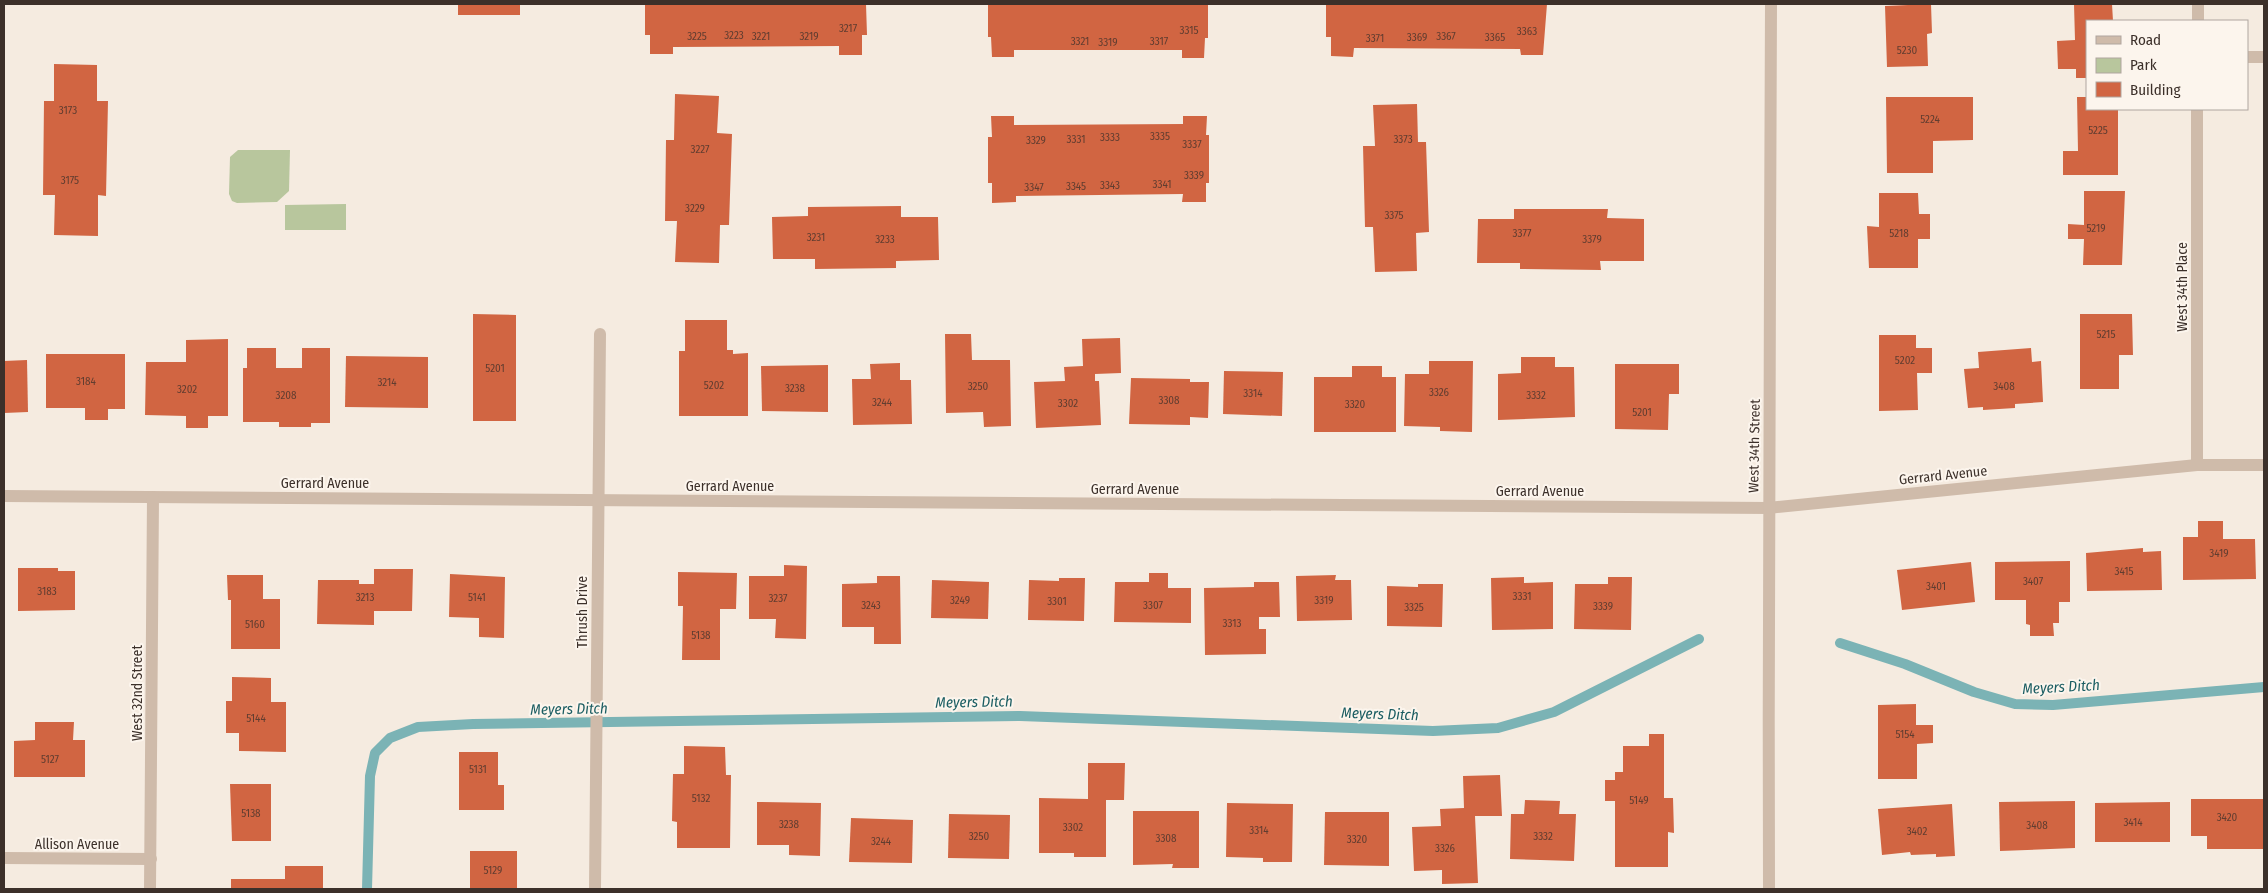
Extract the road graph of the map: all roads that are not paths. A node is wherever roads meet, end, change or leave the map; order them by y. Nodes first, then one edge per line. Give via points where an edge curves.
1 (1771, 4) edge
2 (2198, 4) edge
3 (2198, 20) edge
4 (2248, 57) edge
5 (2264, 57) edge
6 (2198, 110) edge
7 (600, 334) dead end
8 (2197, 465) junction
9 (2264, 465) edge
10 (4, 496) edge
11 (153, 497) junction
12 (598, 500) junction
13 (1768, 508) junction
14 (4, 858) edge
15 (151, 859) junction
16 (150, 889) edge
17 (595, 889) edge
18 (1769, 889) edge

1 - 13 street, West 34th Street
2 - 3 street
4 - 5 street
6 - 8 street, West 34th Place
7 - 12 street, Thrush Drive
8 - 9 street, Gerrard Avenue
8 - 13 street, Gerrard Avenue
10 - 11 street, Gerrard Avenue
11 - 12 street, Gerrard Avenue
11 - 15 street, West 32nd Street
12 - 13 street, Gerrard Avenue
12 - 17 street, Thrush Drive
13 - 18 street, West 34th Street
14 - 15 street, Allison Avenue
15 - 16 street, West 32nd Street

